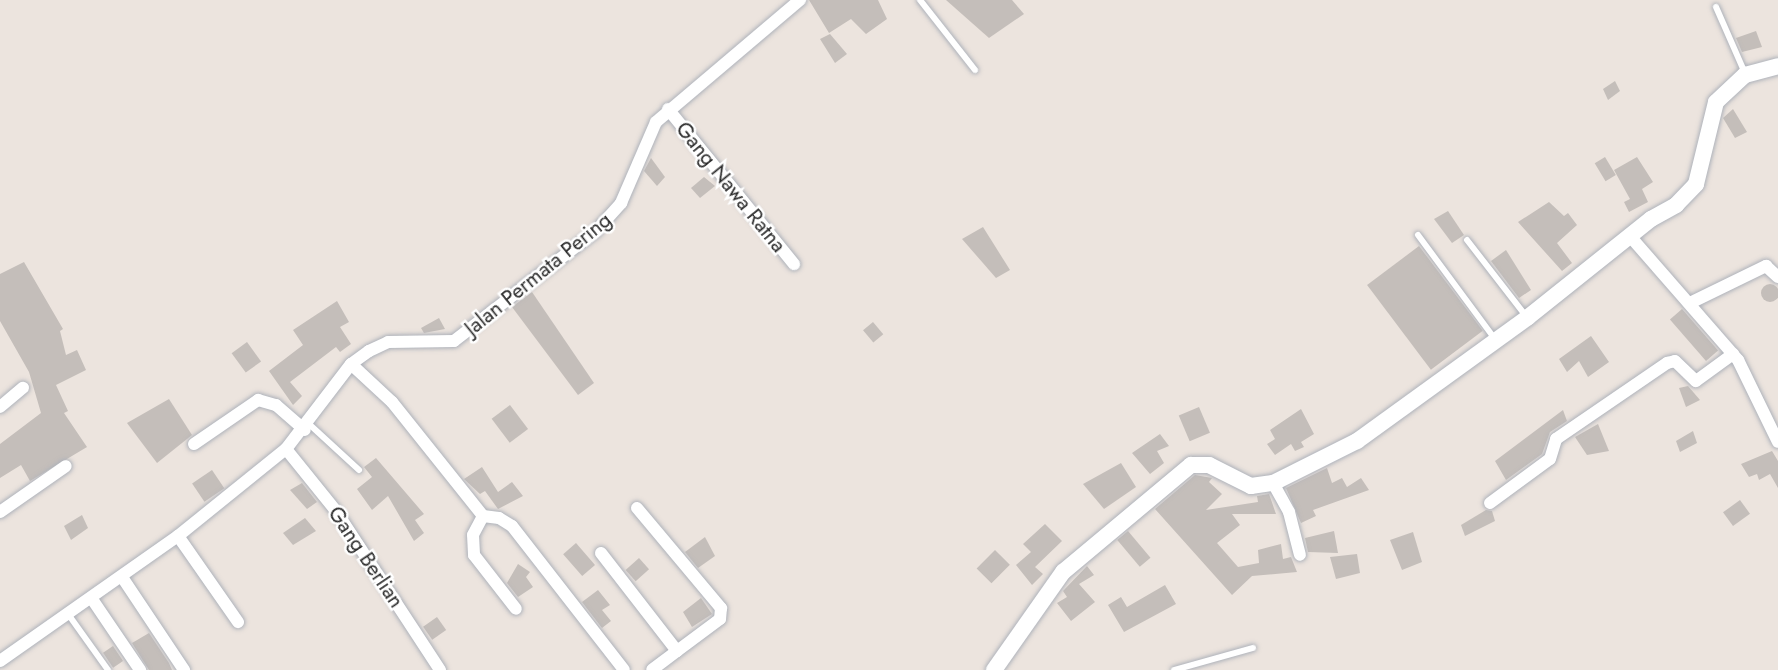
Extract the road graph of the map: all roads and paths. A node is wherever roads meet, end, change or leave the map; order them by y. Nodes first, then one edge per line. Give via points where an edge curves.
1 (800, 0) edge
2 (920, 0) edge
3 (1716, 7) dead end
4 (975, 70) dead end
5 (1776, 70) edge
6 (1745, 75) junction
7 (668, 109) junction
8 (1418, 235) dead end
9 (1629, 235) junction
10 (1467, 240) dead end
11 (794, 264) dead end
12 (1778, 277) edge
13 (1690, 303) junction
14 (1527, 318) junction
15 (1496, 340) junction
16 (1733, 354) junction
17 (351, 364) junction
18 (23, 388) dead end
19 (0, 407) edge
20 (307, 427) junction
21 (1778, 442) edge
22 (194, 444) dead end
23 (286, 449) junction
24 (66, 466) dead end
25 (359, 470) dead end
26 (1273, 483) junction
27 (1490, 503) dead end
28 (637, 508) dead end
29 (0, 512) edge
30 (483, 516) junction
31 (178, 536) junction
32 (601, 553) dead end
33 (1300, 555) dead end
34 (122, 577) junction
35 (92, 599) junction
36 (516, 609) dead end
37 (67, 612) junction
38 (238, 622) dead end
39 (1253, 648) dead end
40 (677, 651) junction
41 (0, 661) edge
42 (108, 670) edge
43 (140, 670) edge
44 (184, 670) edge
45 (440, 670) edge
46 (624, 670) edge
47 (652, 670) edge
48 (994, 670) edge
49 (1174, 670) edge

1 - 7 street, Jalan Permata Pering
2 - 4 lane
3 - 6 lane
5 - 6 street
6 - 9 street via 1716,102 1696,184 1676,205
7 - 11 street, Gang Nawa Ratna
7 - 17 street, Jalan Permata Pering via 648,134 621,203 596,231 454,341 388,342
8 - 15 lane
9 - 13 street
9 - 14 street
10 - 14 lane
12 - 13 street via 1766,266
13 - 16 street
14 - 15 street
15 - 26 street via 1357,441
16 - 21 street
16 - 27 street via 1696,381 1675,361 1667,363 1556,439 1550,459
17 - 20 street, Jalan Permata Pering
17 - 30 street via 392,402
18 - 19 street
20 - 22 street via 276,405 258,400
20 - 23 street, Jalan Permata Pering
20 - 25 lane
23 - 31 street, Jalan Permata Pering
23 - 45 street, Gang Berlian via 336,512
24 - 29 street
26 - 33 street via 1289,512
26 - 48 street via 1251,486 1209,465 1191,465 1058,577
28 - 40 street via 721,608 720,619
30 - 36 street via 473,536 474,555
30 - 46 street via 499,517 512,526
31 - 34 street, Jalan Permata Pering
31 - 38 street
32 - 40 street
34 - 35 street, Jalan Permata Pering
34 - 44 street
35 - 37 street, Jalan Permata Pering
35 - 43 street
37 - 41 street, Jalan Permata Pering
37 - 42 lane
39 - 49 lane
40 - 47 street

